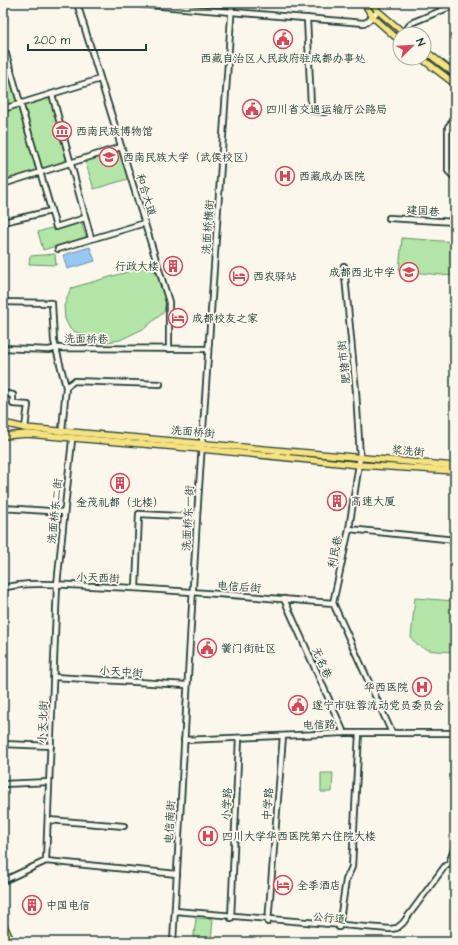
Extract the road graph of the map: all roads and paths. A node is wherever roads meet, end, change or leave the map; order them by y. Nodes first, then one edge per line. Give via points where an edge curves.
1 (77, 3) edge
2 (124, 3) edge
3 (232, 3) edge
4 (364, 3) edge
5 (372, 3) edge
6 (455, 5) edge
7 (231, 11) junction
8 (378, 11) junction
9 (373, 17) junction
10 (307, 18) junction
11 (395, 26) edge
12 (409, 26) edge
13 (392, 34) edge
14 (6, 54) dead end
15 (432, 56) edge
16 (431, 66) edge
17 (11, 69) junction
18 (3, 72) edge
19 (455, 74) edge
20 (100, 78) junction
21 (455, 84) edge
22 (52, 94) junction
23 (21, 104) junction
24 (3, 109) edge
25 (324, 112) dead end
26 (455, 118) edge
27 (121, 147) junction
28 (71, 164) junction
29 (42, 173) junction
30 (455, 178) edge
31 (3, 184) edge
32 (51, 211) junction
33 (85, 218) junction
34 (389, 218) dead end
35 (3, 222) edge
36 (145, 222) junction
37 (455, 222) edge
38 (91, 238) junction
39 (58, 249) dead end
40 (344, 266) dead end
41 (3, 302) edge
42 (3, 348) edge
43 (57, 348) junction
44 (170, 349) junction
45 (208, 349) junction
46 (160, 384) dead end
47 (66, 387) junction
48 (3, 393) edge
49 (3, 423) edge
50 (3, 426) edge
51 (25, 428) junction
52 (62, 430) junction
53 (3, 432) edge
54 (28, 434) junction
55 (3, 436) edge
56 (72, 440) junction
57 (202, 446) junction
58 (360, 457) junction
59 (359, 465) junction
60 (454, 468) edge
61 (3, 508) edge
62 (64, 512) junction
63 (197, 517) junction
64 (349, 529) junction
65 (455, 540) edge
66 (58, 585) junction
67 (3, 588) edge
68 (136, 588) junction
69 (193, 593) junction
70 (284, 599) junction
71 (333, 603) junction
72 (54, 677) junction
73 (186, 685) junction
74 (392, 732) junction
75 (344, 733) junction
76 (359, 733) junction
77 (455, 733) edge
78 (283, 736) junction
79 (239, 738) junction
80 (184, 740) junction
81 (3, 744) edge
82 (51, 746) junction
83 (49, 782) junction
84 (3, 784) edge
85 (48, 820) junction
86 (124, 826) dead end
87 (455, 847) edge
88 (46, 861) junction
89 (177, 874) junction
90 (3, 881) edge
91 (175, 912) junction
92 (231, 917) junction
93 (268, 920) junction
94 (3, 924) edge
95 (339, 927) junction
96 (12, 942) edge
97 (173, 942) edge

1 - 20 street, 和合大道
2 - 7 street
3 - 7 street, 洗面桥横街
4 - 9 main road
5 - 8 main road
6 - 12 street
7 - 10 street
7 - 45 street, 洗面桥横街
8 - 9 street
8 - 11 main road
9 - 10 street via 364,23
9 - 13 main road
10 - 25 street via 312,106 314,111
14 - 17 street
15 - 19 main road
16 - 21 main road
17 - 18 street
17 - 23 street
20 - 22 street
20 - 27 street, 和合大道
22 - 23 street
22 - 28 street
23 - 24 street
23 - 29 street
26 - 30 street via 448,127 448,171
27 - 28 street
27 - 36 street, 和合大道
28 - 29 street
28 - 33 street
29 - 31 street
29 - 32 street
32 - 33 street via 56,227
32 - 35 street
33 - 38 street
34 - 37 street, 建国巷
36 - 38 street
36 - 44 street, 和合大道 via 169,302
38 - 39 street
40 - 58 street, 肥猪市街
41 - 43 street, 洗面桥巷 via 52,303 54,340
42 - 43 street
43 - 44 street, 洗面桥巷
43 - 47 street
44 - 45 street, 洗面桥巷
45 - 57 street, 洗面桥横街
46 - 47 street via 74,381
47 - 52 street
48 - 51 street via 13,395 13,404 28,405
49 - 51 main road, 洗面桥街
50 - 51 main road, 洗面桥街
51 - 52 main road, 洗面桥街
52 - 57 main road, 洗面桥街
53 - 54 main road, 洗面桥街
54 - 55 main road, 洗面桥街
54 - 56 main road, 洗面桥街
56 - 57 main road, 洗面桥街
56 - 62 street, 洗面桥东二街
57 - 58 main road, 洗面桥街
57 - 59 main road, 洗面桥街
57 - 63 street, 洗面桥东一街
58 - 59 street, 利民巷
58 - 60 main road, 浆洗街
59 - 60 main road, 浆洗街
59 - 64 street, 利民巷
61 - 62 street
62 - 66 street, 洗面桥东二街
63 - 68 street via 140,514
63 - 69 street, 洗面桥东一街
64 - 65 street
64 - 71 street, 利民巷
66 - 67 street, 小天西街 via 16,585
66 - 68 street, 小天西街
66 - 72 street, 小天北街
68 - 69 street, 小天西街
69 - 70 street, 电信后街
69 - 73 street, 电信南街
70 - 71 street
70 - 75 street, 无名巷
71 - 74 street
72 - 73 street, 小天中街
72 - 82 street, 小天北街
73 - 80 street, 电信南街
74 - 76 street, 电信路
74 - 77 street, 电信路
75 - 76 street, 电信路
75 - 78 street, 电信路
76 - 95 street via 352,867 346,880
78 - 79 street, 电信路
78 - 93 street, 中学路
79 - 80 street, 电信路
79 - 92 street, 小学路
80 - 89 street, 电信南街
81 - 82 street
82 - 83 street, 小天北街
83 - 84 street
83 - 85 street, 小天北街
85 - 86 street
85 - 88 street, 小天北街
87 - 95 street, 公行道 via 449,864 404,927 392,932
88 - 89 street
88 - 90 street
89 - 91 street, 电信南街
91 - 92 street, 公行道
91 - 97 street, 电信南街
92 - 93 street, 公行道
93 - 95 street, 公行道
94 - 96 main road

